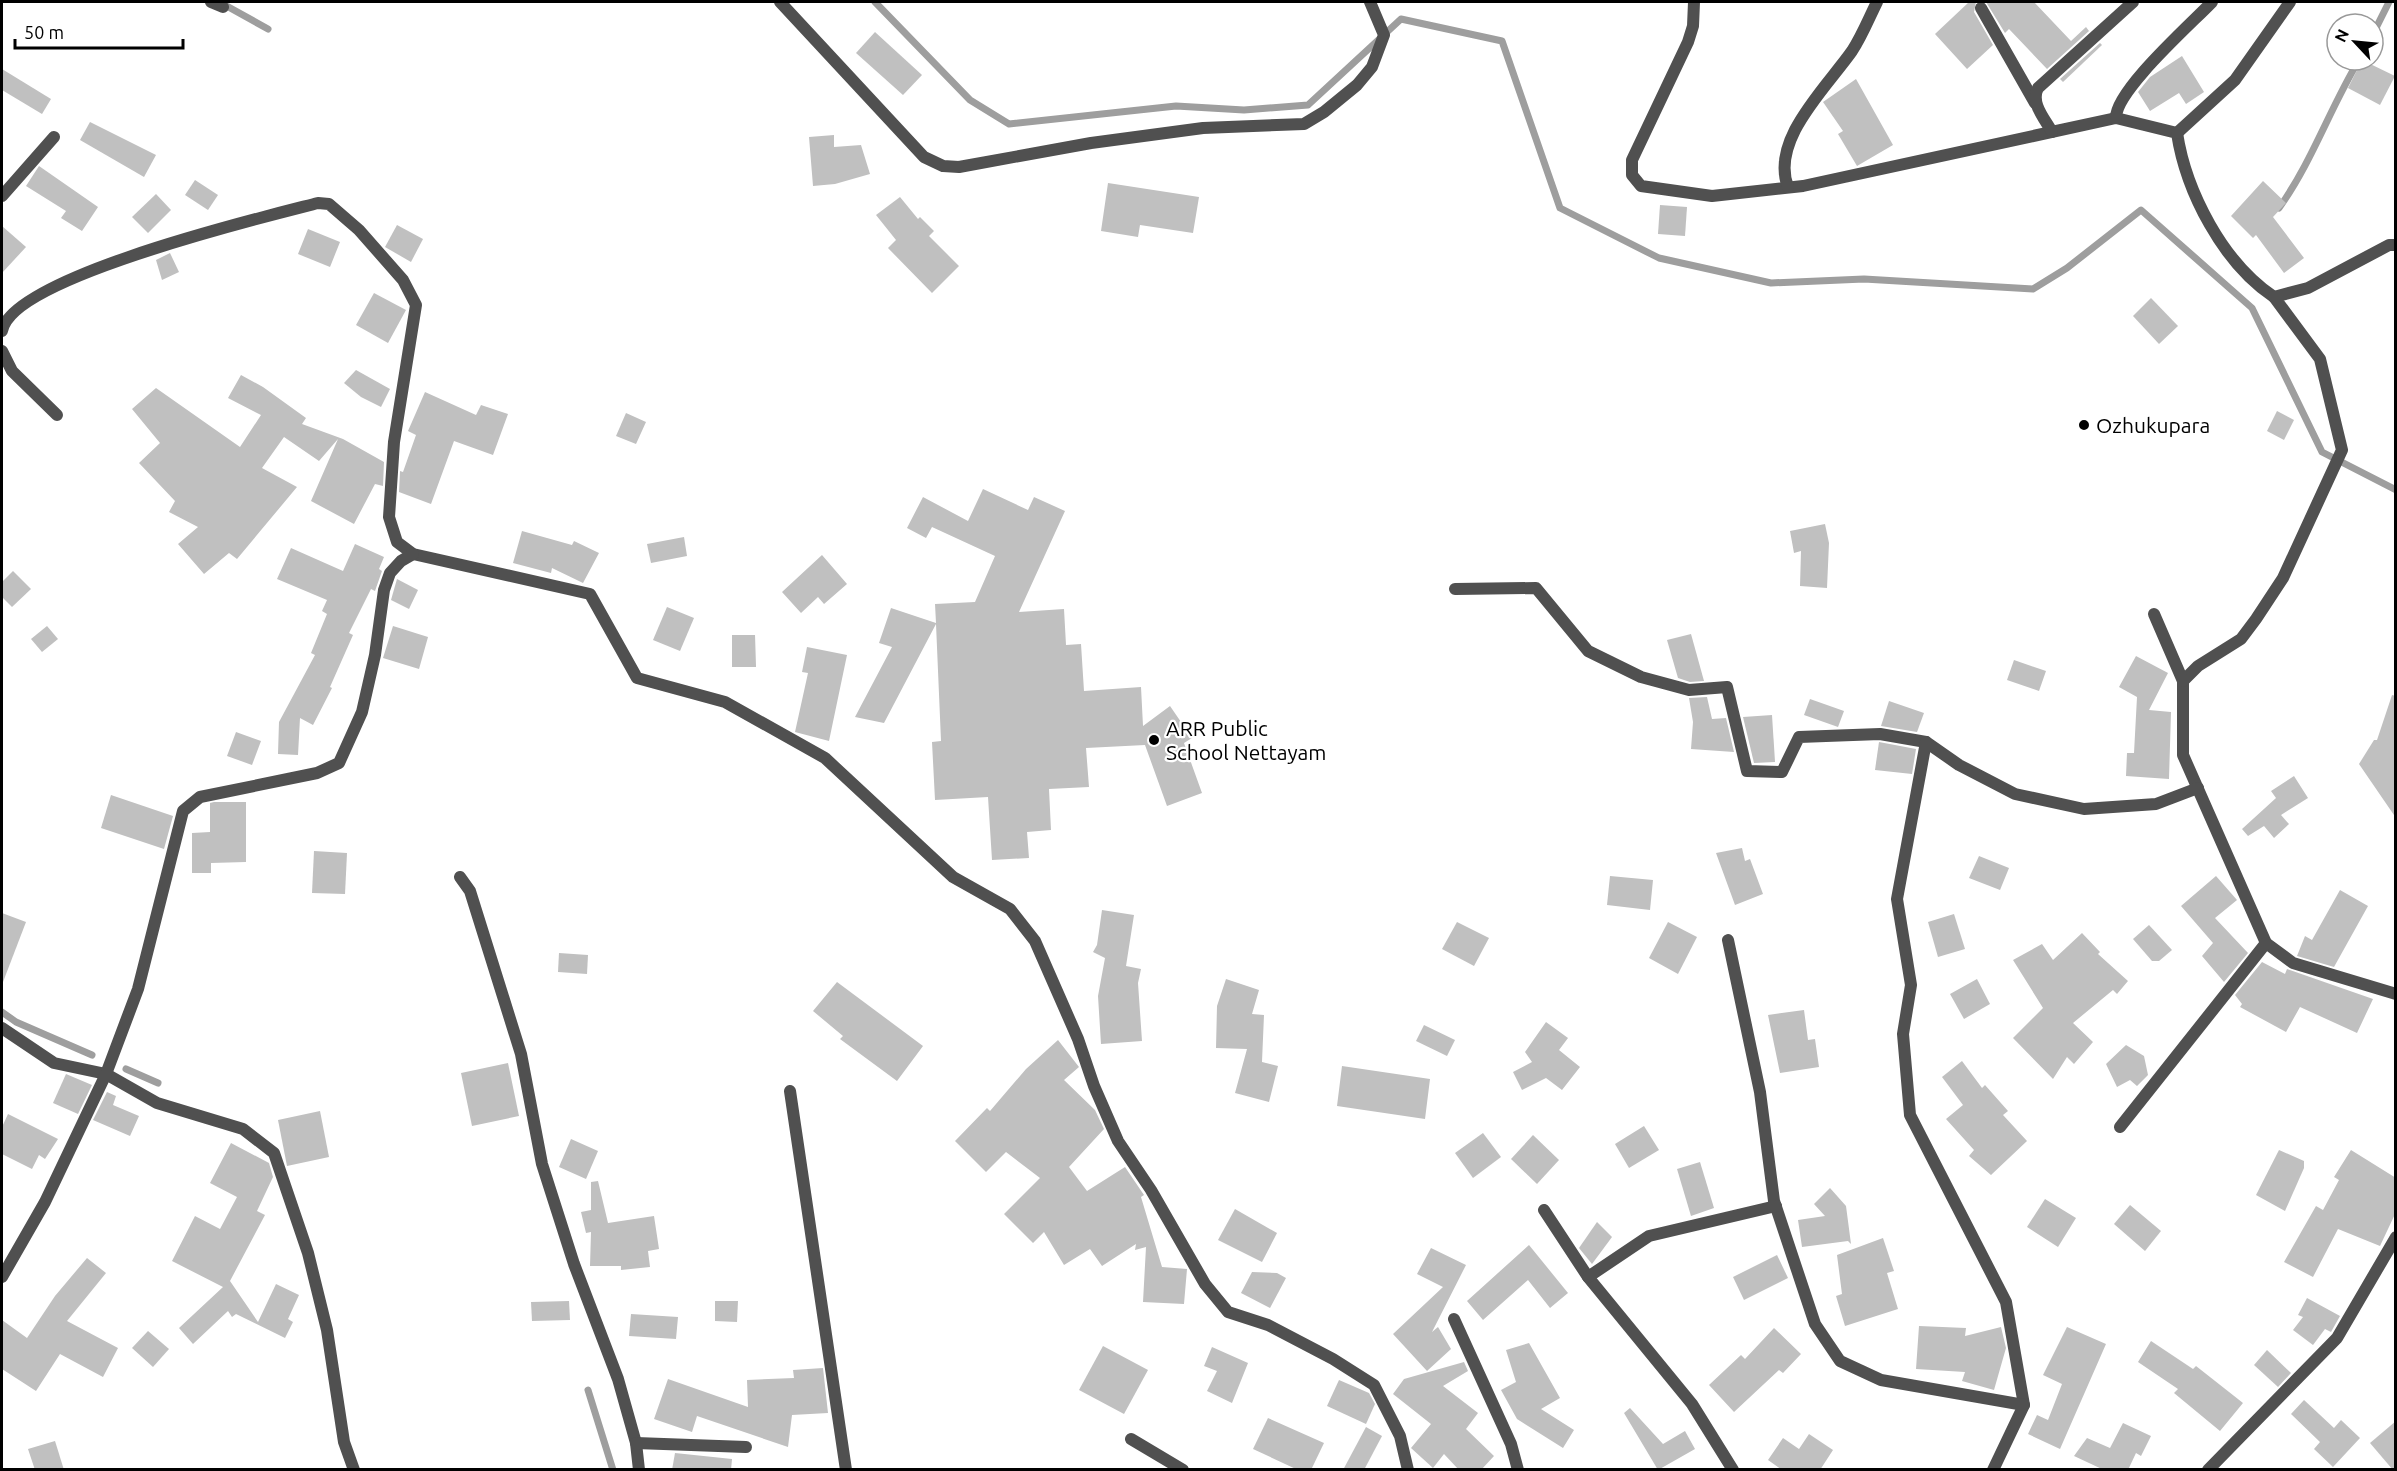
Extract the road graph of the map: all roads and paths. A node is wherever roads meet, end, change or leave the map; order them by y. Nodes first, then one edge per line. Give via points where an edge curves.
1 (780, 2) edge
2 (1370, 2) edge
3 (1694, 2) edge
4 (1877, 2) edge
5 (2133, 2) edge
6 (2212, 2) edge
7 (2290, 2) edge
8 (1981, 8) dead end
9 (2037, 106) junction
10 (2116, 118) junction
11 (2052, 132) junction
12 (2177, 133) junction
13 (54, 137) dead end
14 (1788, 187) junction
15 (2, 196) edge
16 (2396, 245) edge
17 (2274, 297) junction
18 (2, 327) edge
19 (2, 351) edge
20 (57, 415) dead end
21 (413, 554) junction
22 (1455, 589) dead end
23 (2154, 614) dead end
24 (2183, 681) junction
25 (1926, 742) junction
26 (2198, 789) junction
27 (460, 877) dead end
28 (1728, 940) dead end
29 (2266, 944) junction
30 (2396, 994) edge
31 (2, 1028) edge
32 (106, 1074) junction
33 (790, 1091) dead end
34 (2120, 1127) dead end
35 (1776, 1206) junction
36 (1544, 1210) dead end
37 (2396, 1237) edge
38 (2, 1277) edge
39 (1588, 1277) junction
40 (1454, 1319) dead end
41 (2024, 1405) junction
42 (1131, 1439) dead end
43 (636, 1443) junction
44 (746, 1447) dead end
45 (354, 1470) edge
46 (639, 1470) edge
47 (846, 1470) edge
48 (1183, 1470) edge
49 (1408, 1470) edge
50 (1518, 1470) edge
51 (1733, 1470) edge
52 (1993, 1470) edge
53 (2208, 1470) edge

1 - 2 street via 924,157 943,166 959,167 1091,142 1191,130 1304,124 1357,85 1372,68 1384,35
3 - 14 street via 1688,42 1632,160 1632,176 1651,190 1712,196
4 - 14 street via 1854,49 1806,113 1788,145 1783,173
5 - 9 street via 2038,88
6 - 10 street via 2131,84 2117,106
7 - 12 street via 2235,80
8 - 9 street
9 - 11 street
10 - 11 street
10 - 12 street
11 - 14 street
12 - 17 street via 2180,155 2211,224 2255,285
13 - 15 street
16 - 17 street via 2308,288
17 - 24 street via 2320,359 2342,450 2283,578 2256,619 2241,639 2198,666
18 - 21 street via 11,312 74,277 187,237 318,202 329,204 359,230 403,280 416,305 394,442 389,516 397,542
19 - 20 street via 12,371
21 - 32 street via 390,573 362,712 339,763 317,773 208,795 192,801 183,811 138,989
21 - 49 street via 590,594 637,678 725,702 825,758 953,877 1010,909 1035,941 1118,1141 1205,1284 1228,1312 1268,1325 1374,1385 1400,1436
22 - 25 street via 1536,588 1588,651 1641,676 1689,690 1727,687 1747,771 1782,772 1799,737 1880,734
23 - 24 street
24 - 26 street via 2183,755
25 - 26 street via 1959,765 2015,794 2084,809 2156,804
25 - 41 street via 1897,899 1911,985 1903,1034 1910,1115 2006,1302
26 - 29 street
27 - 43 street via 470,891 521,1054 542,1164 574,1264 618,1379
28 - 35 street via 1760,1092
29 - 30 street via 2293,963
29 - 34 street
31 - 32 street via 54,1063
32 - 38 street via 45,1202
32 - 45 street via 157,1103 243,1129 274,1153 309,1253 327,1330 344,1442
33 - 47 street
35 - 39 street via 1649,1236
35 - 41 street via 1815,1324 1840,1361 1881,1380
36 - 39 street
37 - 53 street via 2337,1338
39 - 51 street via 1692,1404
40 - 50 street
41 - 52 street
42 - 48 street
43 - 44 street
43 - 46 street

